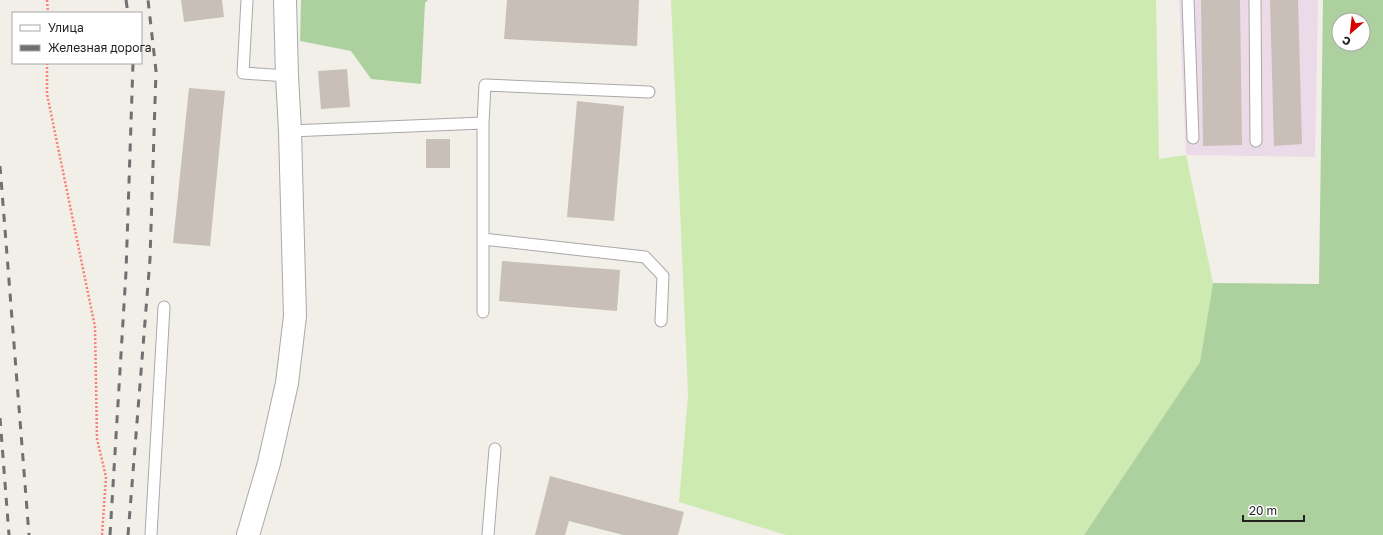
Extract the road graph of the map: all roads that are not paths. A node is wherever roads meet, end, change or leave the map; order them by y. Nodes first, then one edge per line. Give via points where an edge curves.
1 (247, 0) edge
2 (285, 0) edge
3 (1188, 0) edge
4 (1255, 0) edge
5 (287, 76) junction
6 (649, 92) dead end
7 (483, 122) junction
8 (290, 131) junction
9 (1192, 138) dead end
10 (1256, 141) dead end
11 (483, 239) junction
12 (164, 307) dead end
13 (483, 312) dead end
14 (661, 321) dead end
15 (495, 449) dead end
16 (151, 535) edge
17 (248, 535) edge
18 (488, 535) edge

1 - 5 lane via 243,73
2 - 5 street
3 - 9 lane
4 - 10 lane
5 - 8 street
6 - 7 lane via 484,85
7 - 8 lane
7 - 11 lane
8 - 17 street via 295,316 287,383 269,463
11 - 13 lane
11 - 14 lane via 645,257 663,276
12 - 16 lane
15 - 18 lane

